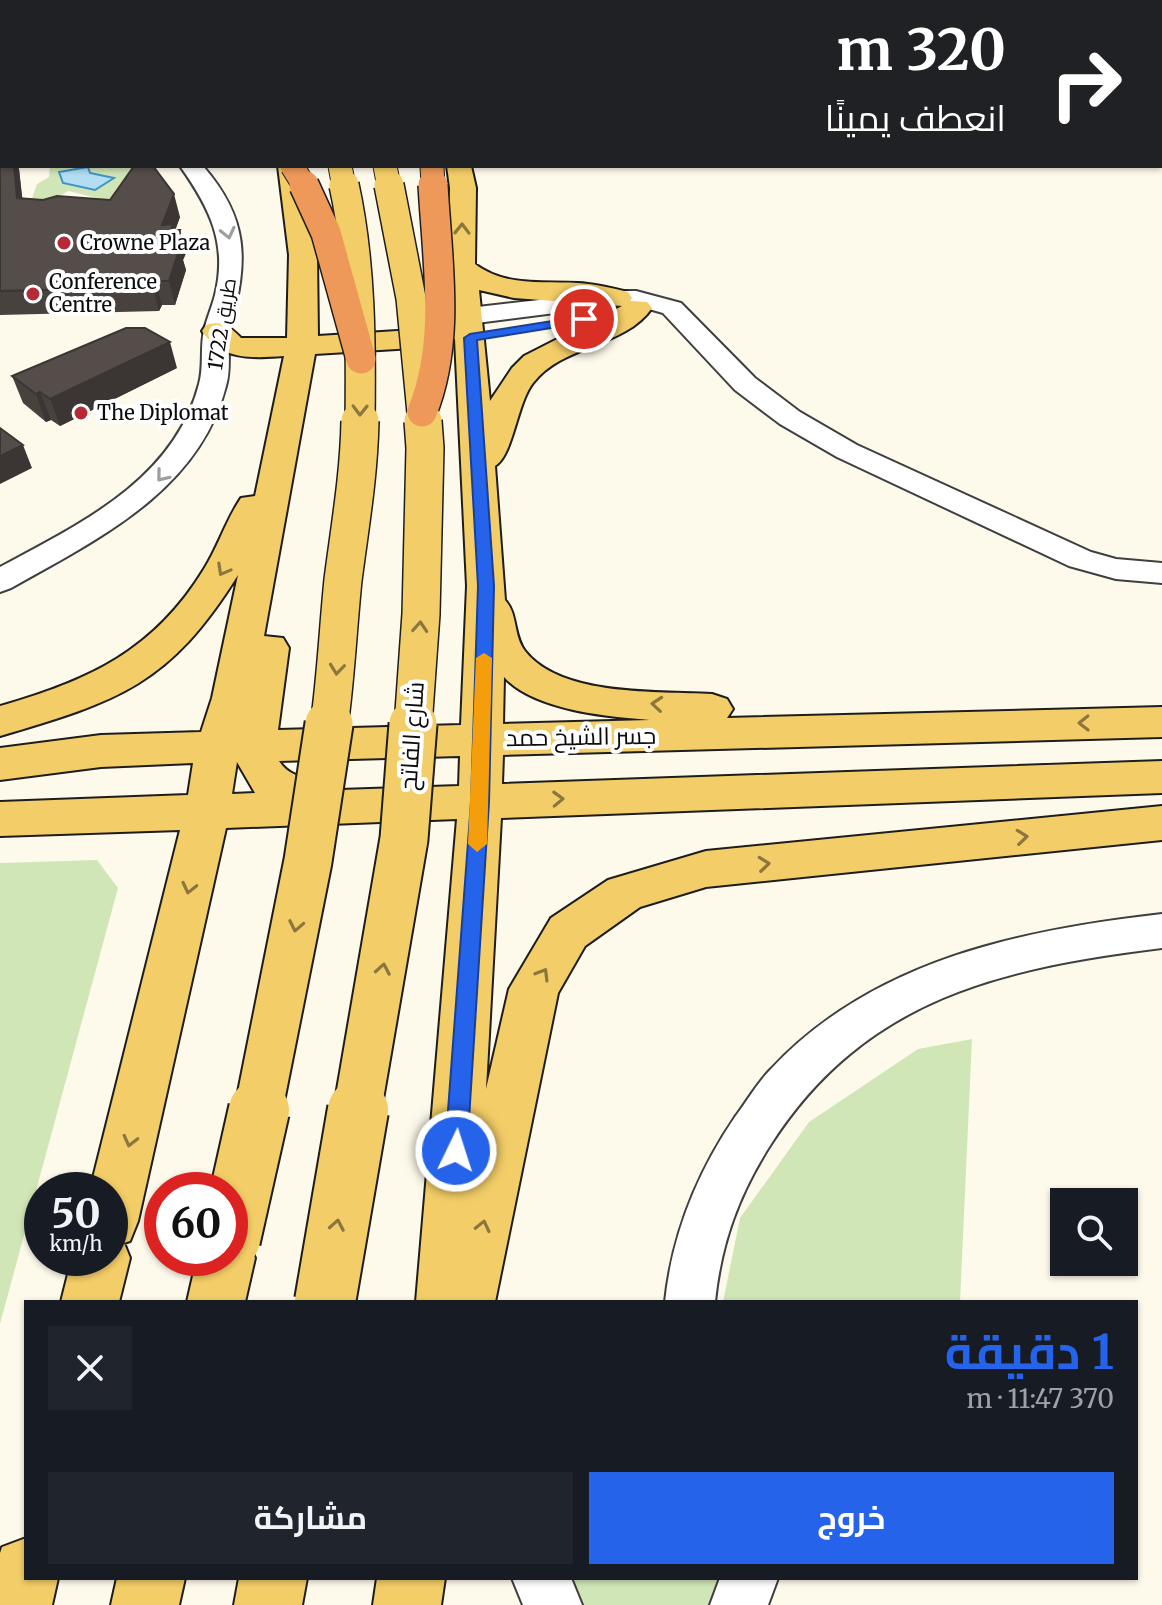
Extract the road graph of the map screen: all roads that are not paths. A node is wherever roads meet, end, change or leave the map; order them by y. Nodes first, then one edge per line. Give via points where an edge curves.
1 (192, 168) edge
2 (291, 168) edge
3 (293, 168) edge
4 (340, 168) edge
5 (385, 168) edge
6 (432, 168) edge
7 (459, 168) edge
8 (461, 267) junction
9 (636, 302) junction
10 (470, 326) junction
11 (217, 331) junction
12 (302, 344) junction
13 (361, 359) junction
14 (422, 412) junction
15 (276, 481) junction
16 (480, 483) junction
17 (1162, 573) edge
18 (0, 581) edge
19 (486, 586) junction
20 (0, 721) edge
21 (1162, 722) edge
22 (873, 729) junction
23 (236, 746) junction
24 (1162, 751) edge
25 (0, 764) edge
26 (481, 772) junction
27 (1162, 777) edge
28 (278, 786) junction
29 (207, 812) junction
30 (0, 819) edge
31 (1162, 823) edge
32 (1162, 931) edge
33 (122, 1172) edge
34 (245, 1172) edge
35 (96, 1276) edge
36 (222, 1276) edge
37 (689, 1298) edge
38 (90, 1300) edge
39 (216, 1300) edge
40 (325, 1300) edge
41 (445, 1300) edge
42 (466, 1300) edge
43 (24, 1580) edge
44 (151, 1580) edge
45 (273, 1580) edge
46 (411, 1580) edge
47 (542, 1580) edge
48 (748, 1580) edge
49 (18, 1605) edge
50 (145, 1605) edge
51 (268, 1605) edge
52 (407, 1605) edge
53 (553, 1605) edge
54 (739, 1605) edge

1 -> 11 street, طريق 1722 via 218,205 230,236 229,290
2 - 12 main road via 305,291
3 - 13 highway, bridge via 320,219
4 - 13 main road, bridge via 353,226
5 - 14 main road, شارع الفاتح, bridge via 411,298
6 - 14 highway, bridge via 440,327 431,390
8 -> 7 main road
8 - 9 main road via 479,281 498,286 581,289
8 - 10 main road
9 - 10 street
9 - 16 main road via 617,324 555,350 520,375 506,396
9 - 17 street via 677,312 745,384 817,435 1062,552 1116,569
10 - 12 main road via 413,339
10 - 16 main road
11 - 12 main road via 225,342 242,348
11 -> 18 street, طريق 1722 via 213,382 204,412 153,488
12 - 15 main road
13 -> 34 main road, bridge via 359,470 337,672 308,861
40 -> 14 main road, شارع الفاتح, bridge via 404,839 421,614
15 -> 20 main road via 254,502 213,588 131,671 68,701
15 - 23 main road via 232,698
16 - 19 main road
22 -> 19 main road via 596,698 544,686 507,656
19 - 26 main road
21 -> 22 main road, جسر الشيخ حمد
22 - 26 main road, جسر الشيخ حمد
23 - 25 main road, جسر الشيخ حمد via 101,751
23 - 26 main road, جسر الشيخ حمد
23 - 28 main road
23 - 29 main road
24 - 26 main road
26 -> 27 main road, جسر الشيخ حمد
26 - 28 main road via 320,799
26 - 29 main road, جسر الشيخ حمد
26 - 41 main road
28 - 29 main road
29 - 30 main road, جسر الشيخ حمد
29 -> 33 main road
42 -> 31 main road via 534,989 568,932 578,925 625,893 706,869
32 - 37 street via 989,961 914,993 847,1032 786,1084 732,1159 708,1217
35 - 38 main road
36 - 39 main road
43 - 49 main road
44 - 50 main road
45 - 51 main road
46 - 52 main road
47 - 53 street
48 - 54 street

